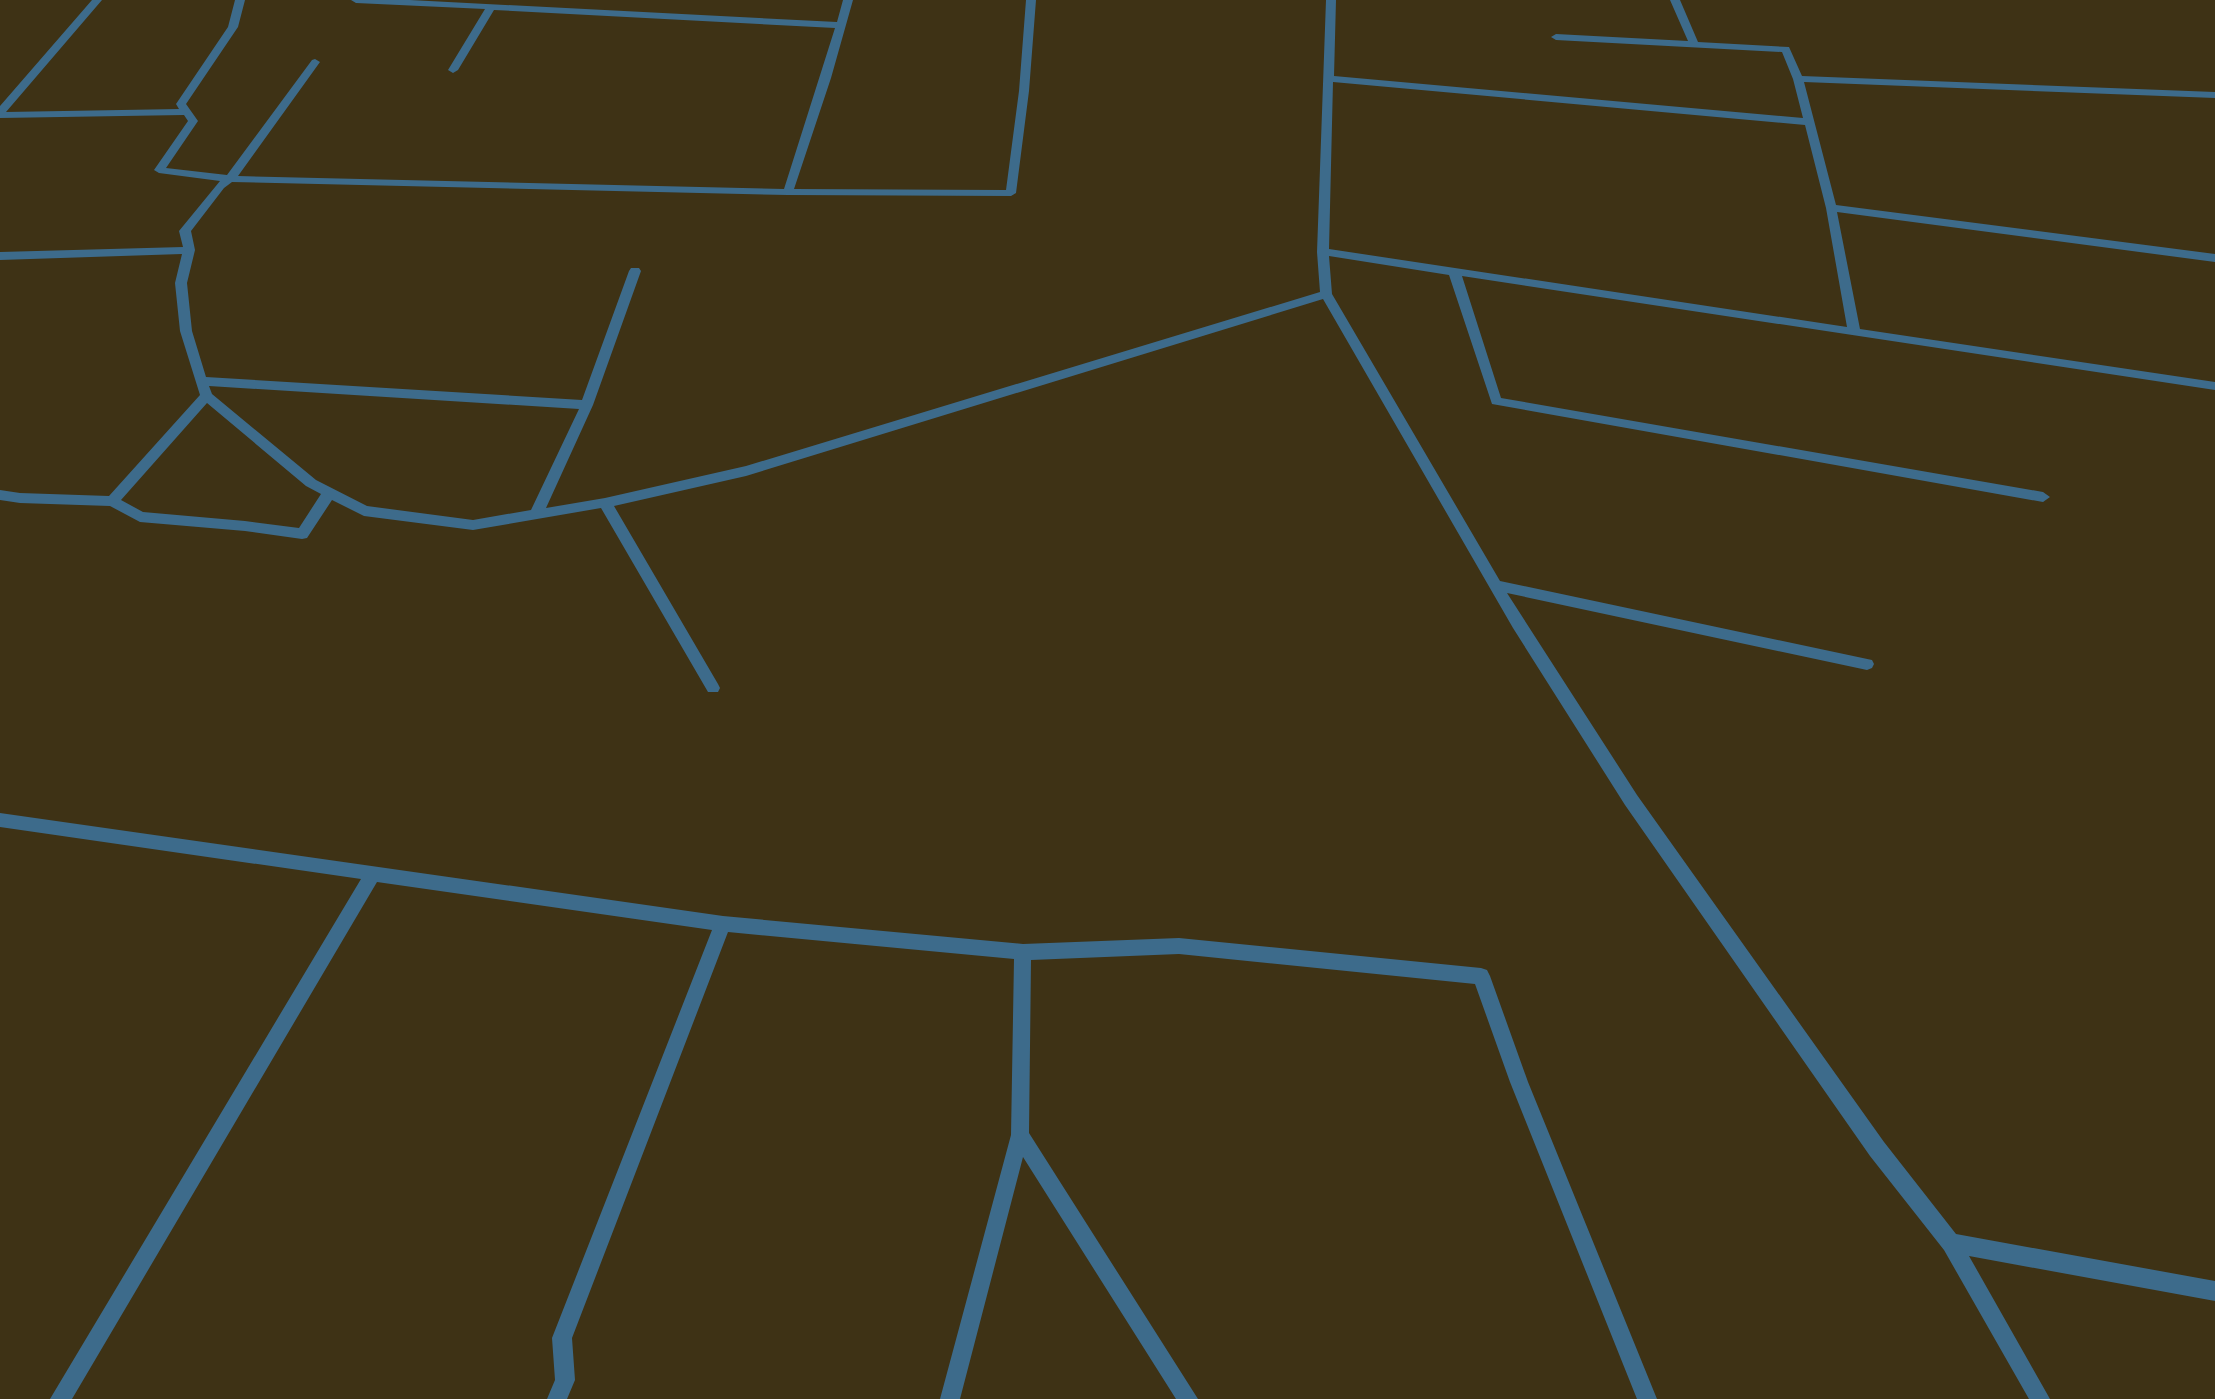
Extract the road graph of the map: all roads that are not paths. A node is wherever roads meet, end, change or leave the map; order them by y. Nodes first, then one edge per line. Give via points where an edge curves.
1 (97, 0) edge
2 (240, 0) edge
3 (356, 0) edge
4 (848, 0) edge
5 (1031, 0) edge
6 (1331, 0) edge
7 (1675, 0) edge
8 (491, 7) junction
9 (841, 25) junction
10 (1556, 37) dead end
11 (1694, 44) junction
12 (315, 62) dead end
13 (453, 70) dead end
14 (1329, 79) junction
15 (1798, 79) junction
16 (2215, 95) edge
17 (186, 112) junction
18 (0, 113) edge
19 (1808, 122) junction
20 (230, 179) junction
21 (788, 192) junction
22 (1831, 208) junction
23 (189, 250) junction
24 (1323, 252) junction
25 (0, 256) edge
26 (2215, 258) edge
27 (635, 270) dead end
28 (1454, 271) junction
29 (1326, 294) junction
30 (1854, 331) junction
31 (201, 381) junction
32 (2215, 386) edge
33 (206, 396) junction
34 (587, 405) junction
35 (330, 492) junction
36 (0, 495) edge
37 (2043, 497) dead end
38 (112, 501) junction
39 (605, 503) junction
40 (536, 514) junction
41 (1495, 585) junction
42 (1866, 664) dead end
43 (713, 688) dead end
44 (0, 820) edge
45 (373, 874) junction
46 (723, 924) junction
47 (1023, 952) junction
48 (1020, 1135) junction
49 (1951, 1243) junction
50 (2215, 1291) edge
51 (60, 1399) edge
52 (557, 1399) edge
53 (950, 1399) edge
54 (1188, 1399) edge
55 (1647, 1399) edge
56 (2040, 1399) edge

1 - 18 street
2 - 17 street via 233,27 181,104
3 - 8 street
4 - 9 street
5 - 21 street via 1011,193
6 - 14 street
7 - 11 street
8 - 9 street
8 - 13 street
9 - 21 street
10 - 11 street
11 - 15 street via 1786,49
12 - 20 street
14 - 19 street
14 - 24 street
15 - 16 street
15 - 19 street
17 - 18 street
17 - 20 street via 193,121 159,170
19 - 22 street
20 - 21 street
20 - 23 street via 185,231
22 - 26 street
22 - 30 street
23 - 25 street
23 - 31 street via 181,283 186,331
24 - 28 street
24 - 29 street
27 - 34 street
28 - 30 street
28 - 37 street via 1496,401
29 - 39 street via 746,471
29 - 41 street
30 - 32 street
31 - 33 street
31 - 34 street
33 - 35 street via 311,483
33 - 38 street
34 - 40 street
35 - 38 street via 302,534 140,517
35 - 40 street via 364,511 473,525
36 - 38 street
39 - 40 street
39 - 43 street
41 - 42 street
41 - 49 street via 1638,809 1876,1149
44 - 45 street
45 - 46 street
45 - 51 street
46 - 47 street
46 - 52 street via 562,1338 565,1380
47 - 48 street
47 - 55 street via 1179,946 1481,976 1519,1082
48 - 53 street
48 - 54 street
49 - 50 street
49 - 56 street

